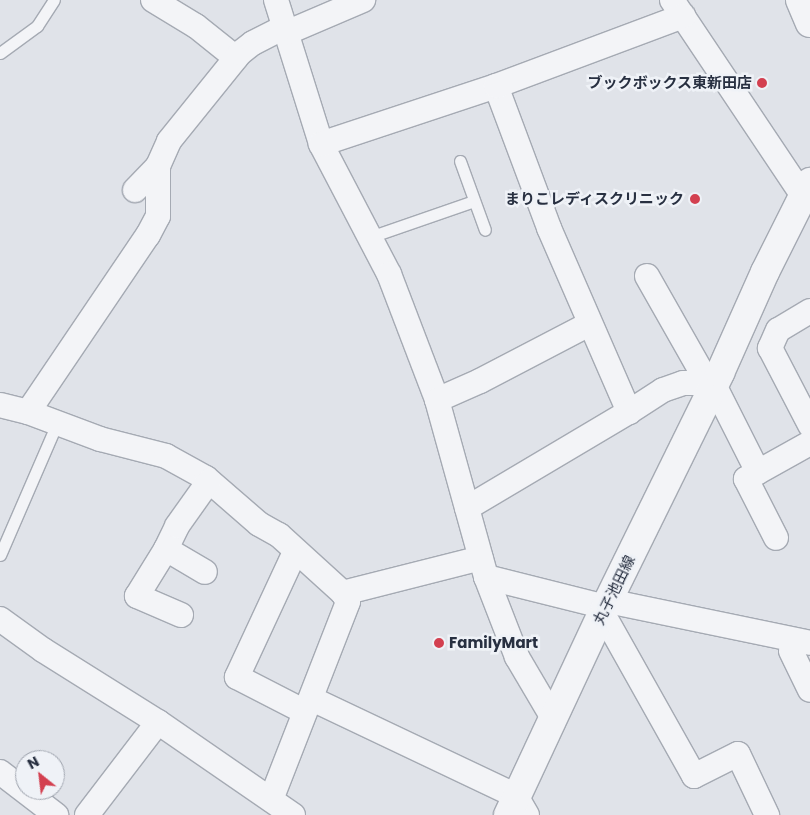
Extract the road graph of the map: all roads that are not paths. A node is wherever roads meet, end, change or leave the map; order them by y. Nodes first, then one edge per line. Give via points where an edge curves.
1 (54, 0) edge
2 (153, 0) edge
3 (276, 0) edge
4 (363, 0) edge
5 (800, 0) edge
6 (678, 8) edge
7 (810, 22) edge
8 (285, 30) junction
9 (0, 53) edge
10 (236, 58) junction
11 (496, 86) junction
12 (321, 144) junction
13 (460, 161) dead end
14 (158, 166) junction
15 (135, 190) dead end
16 (807, 199) edge
17 (474, 201) junction
18 (485, 230) dead end
19 (370, 237) junction
20 (647, 276) dead end
21 (810, 311) edge
22 (589, 324) junction
23 (719, 376) junction
24 (437, 400) junction
25 (0, 405) edge
26 (28, 412) junction
27 (629, 412) junction
28 (57, 423) junction
29 (810, 425) edge
30 (810, 443) edge
31 (758, 472) junction
32 (209, 481) junction
33 (467, 508) junction
34 (776, 538) dead end
35 (166, 549) junction
36 (295, 552) junction
37 (0, 555) edge
38 (484, 567) junction
39 (205, 572) dead end
40 (343, 593) junction
41 (605, 607) junction
42 (181, 614) dead end
43 (0, 619) edge
44 (801, 647) edge
45 (810, 690) edge
46 (308, 706) junction
47 (553, 718) junction
48 (158, 722) junction
49 (0, 772) edge
50 (271, 799) junction
51 (517, 809) edge
52 (56, 815) edge
53 (88, 815) edge
54 (293, 815) edge
55 (767, 815) edge

1 - 9 lane via 36,26
2 - 10 street via 196,26
3 - 8 street
4 - 8 street
5 - 7 street
6 - 11 street
6 - 16 street
8 - 10 street via 253,43
8 - 12 street
10 - 14 street via 169,141
11 - 12 street
11 - 22 street
12 - 19 street
13 - 17 lane
14 - 15 street
14 - 26 street via 158,216 148,235
16 - 23 street, 丸子池田線
17 - 18 lane
17 - 19 lane
19 - 24 street via 389,274
20 - 23 street via 704,378
21 - 29 street via 778,330 770,348
22 - 24 street
22 - 27 street
23 - 27 street via 663,390
23 - 31 street via 726,413
23 - 41 street, 丸子池田線
24 - 33 street
25 - 26 street
26 - 28 street
27 - 33 street
28 - 32 street via 100,439 166,456
28 - 37 lane
30 - 31 street
31 - 34 street via 746,479
32 - 35 street via 177,526
32 - 36 street via 259,524 279,535
33 - 38 street
35 - 39 street
35 - 42 street via 137,596
36 - 40 street
36 - 46 street via 237,677
38 - 40 street
38 - 41 street
38 - 47 street via 517,657
40 - 46 street via 348,602
41 - 44 street
41 - 47 street, 丸子池田線
41 - 55 street via 694,776 738,754
43 - 48 street
44 - 45 street
46 - 50 street
46 - 51 street
47 - 51 street, 丸子池田線
48 - 50 street
48 - 53 street
49 - 52 street
50 - 54 street

